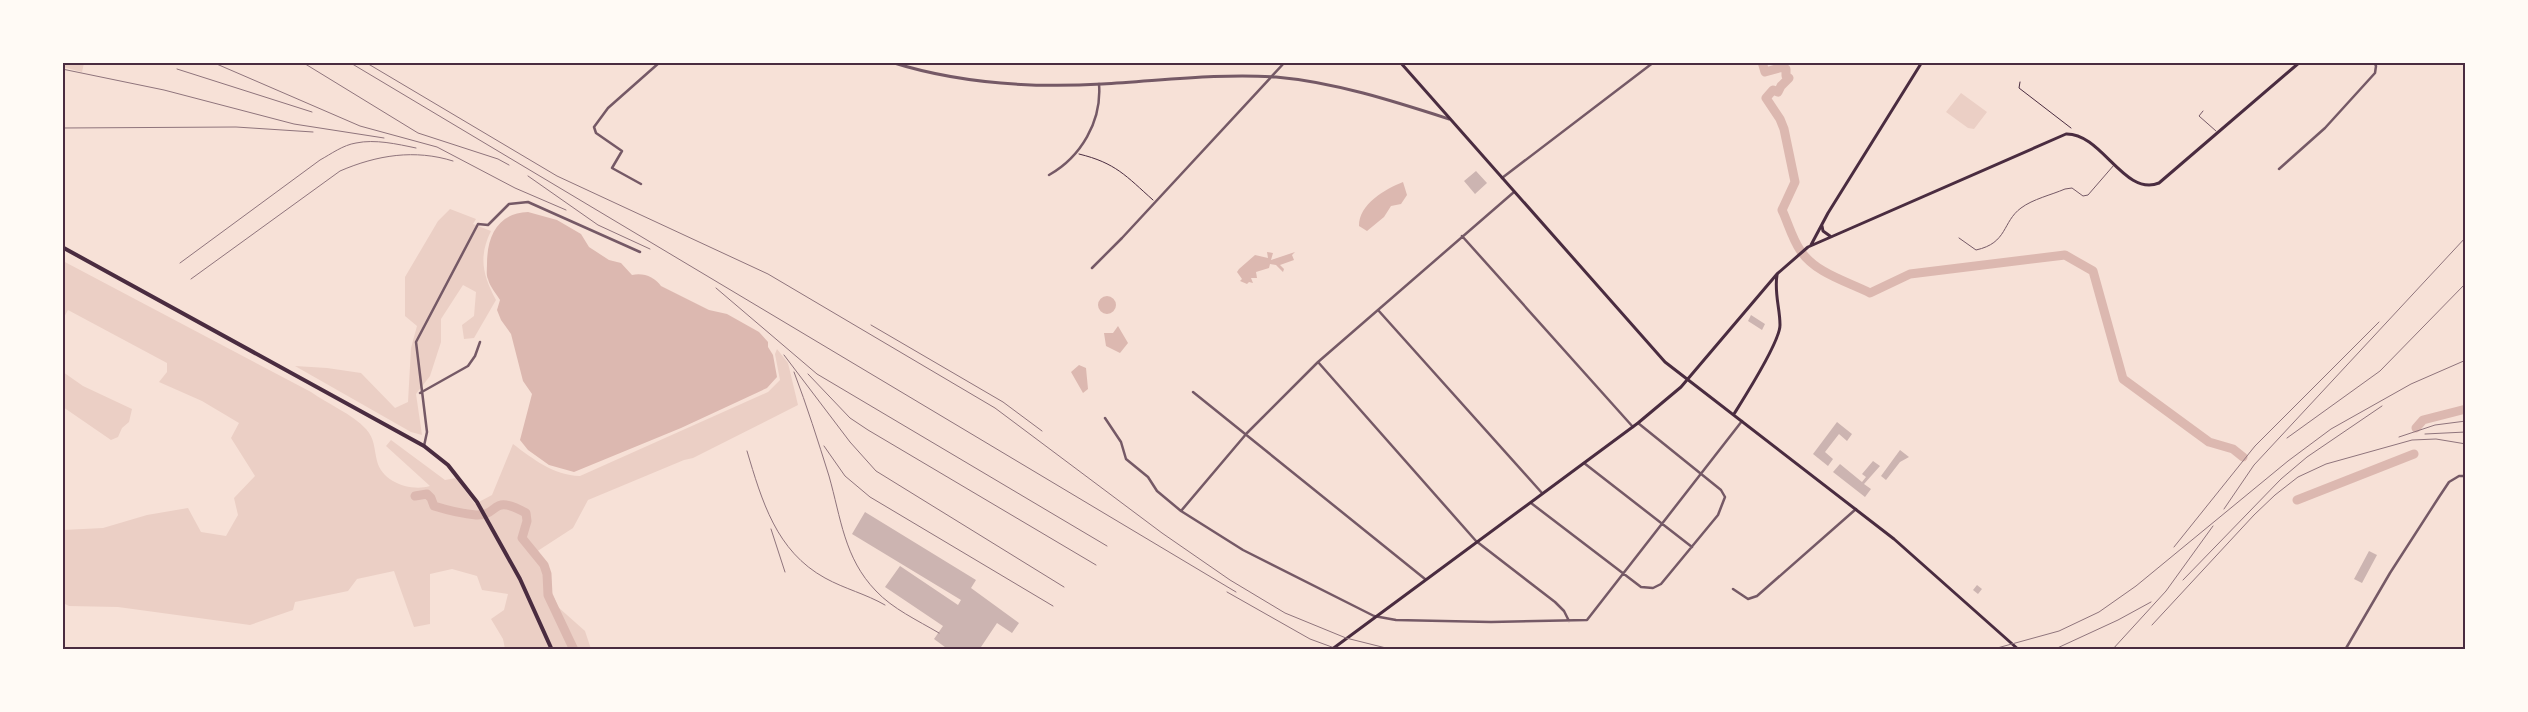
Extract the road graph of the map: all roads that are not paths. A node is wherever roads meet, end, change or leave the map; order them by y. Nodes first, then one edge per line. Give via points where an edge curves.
1 (660, 62) edge
2 (891, 62) edge
3 (1285, 62) edge
4 (1400, 62) edge
5 (1654, 62) edge
6 (1922, 62) edge
7 (2374, 62) edge
8 (2299, 63) edge
9 (1271, 77) junction
10 (1099, 84) junction
11 (2203, 111) dead end
12 (1449, 118) junction
13 (2218, 134) junction
14 (2114, 164) junction
15 (2279, 169) dead end
16 (1049, 175) dead end
17 (1502, 178) junction
18 (641, 184) dead end
19 (1514, 192) junction
20 (1822, 225) junction
21 (1462, 236) junction
22 (1830, 236) junction
23 (1959, 238) dead end
24 (62, 247) edge
25 (1809, 247) junction
26 (640, 252) dead end
27 (1092, 268) dead end
28 (1777, 274) junction
29 (1766, 288) junction
30 (1775, 289) junction
31 (1378, 310) junction
32 (480, 342) dead end
33 (1318, 362) junction
34 (1687, 379) junction
35 (1193, 392) dead end
36 (420, 393) junction
37 (1734, 414) junction
38 (1104, 418) dead end
39 (1742, 421) junction
40 (1638, 423) junction
41 (1633, 427) junction
42 (1246, 433) junction
43 (424, 446) junction
44 (1584, 462) junction
45 (1701, 473) junction
46 (2466, 476) edge
47 (1542, 493) junction
48 (1530, 502) junction
49 (1856, 509) junction
50 (1181, 511) junction
51 (1662, 523) junction
52 (1476, 541) junction
53 (1692, 547) junction
54 (1622, 575) junction
55 (1425, 579) junction
56 (1733, 589) dead end
57 (1374, 616) junction
58 (1569, 621) junction
59 (552, 650) edge
60 (1331, 650) edge
61 (2019, 650) edge
62 (2345, 650) edge

1 - 18 street via 608,108 594,127 596,133 622,151 612,168
2 - 10 street via 919,71 987,81
3 - 9 street
4 - 12 main road
5 - 17 street
6 - 20 main road
7 - 15 street via 2375,73 2325,128
8 - 13 main road
9 - 10 street
9 - 12 street via 1327,85
9 - 27 street
10 - 16 street via 1098,117 1075,153 1064,166
11 - 13 lane via 2199,116
12 - 17 main road
13 - 14 main road via 2152,186 2134,182
14 - 22 main road via 2091,143 2077,135 2066,134
14 - 23 lane via 2088,195 2083,196 2072,188 2065,189 2020,208 1989,247 1976,250
17 - 19 main road
19 - 21 street
19 - 34 main road via 1654,352
20 - 22 main road via 1823,231
20 - 25 main road
21 - 31 street
21 - 41 street
22 - 25 main road
24 - 43 main road
25 - 28 main road
26 - 36 street via 528,202 508,204 488,225 478,224 416,342
28 - 29 main road
28 - 30 main road
29 - 30 main road
29 - 34 main road
30 - 37 main road via 1780,326 1775,341
31 - 33 street
31 - 47 street
32 - 36 street via 468,366
33 - 42 street
33 - 52 street
34 - 37 main road
34 - 40 main road
35 - 42 street
36 - 43 street via 427,432
37 - 39 main road
38 - 50 street via 1121,442 1126,459
39 - 45 street
39 - 49 main road
40 - 41 main road
40 - 45 street
41 - 44 main road
42 - 50 street
42 - 55 street
43 - 59 main road via 448,465 473,495 520,579
44 - 47 main road
44 - 51 street
45 - 51 street
45 - 53 street via 1721,490 1725,498 1718,515
46 - 62 street via 2449,482
47 - 48 main road
48 - 52 main road
48 - 54 street
49 - 56 street via 1757,596 1748,599
49 - 61 main road via 1927,566
50 - 57 street via 1243,550
51 - 53 street
51 - 54 street
52 - 55 main road
52 - 58 street via 1555,602
53 - 54 street via 1653,588 1640,587
54 - 58 street via 1587,620
55 - 57 main road
57 - 58 street via 1396,620
57 - 60 main road

